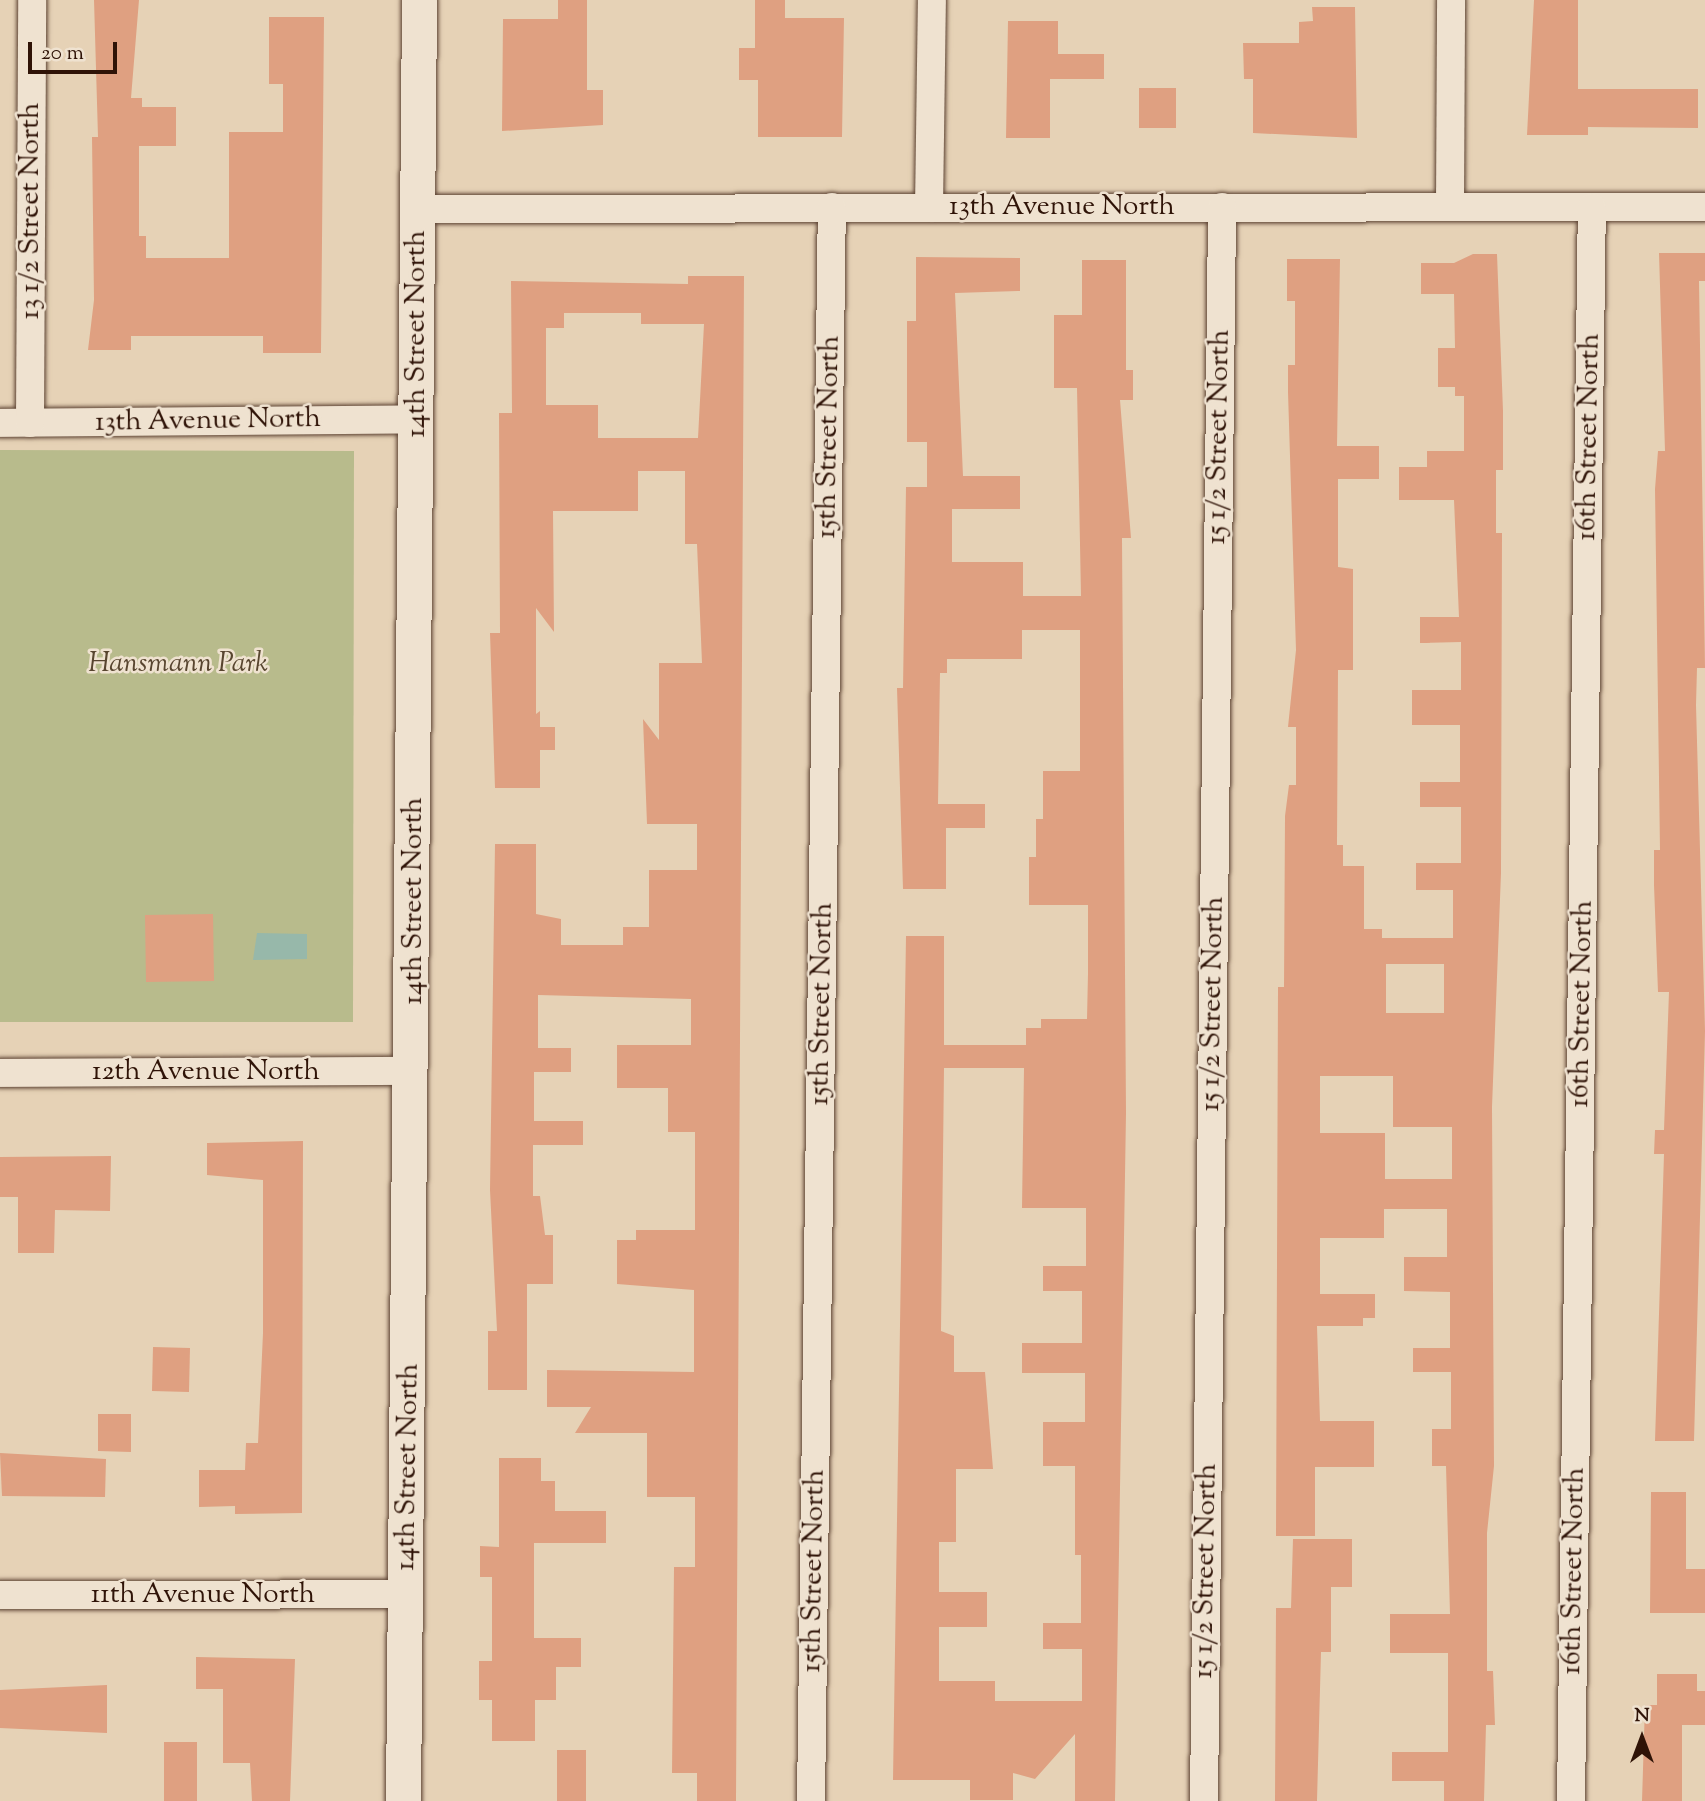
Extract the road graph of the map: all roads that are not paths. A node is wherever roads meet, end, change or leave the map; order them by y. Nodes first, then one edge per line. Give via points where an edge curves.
1 (32, 0) edge
2 (419, 0) edge
3 (932, 0) edge
4 (1451, 0) edge
5 (1450, 206) junction
6 (832, 207) junction
7 (1222, 207) junction
8 (1592, 207) junction
9 (1705, 207) edge
10 (929, 208) junction
11 (418, 209) junction
12 (416, 419) junction
13 (0, 423) edge
14 (30, 423) junction
15 (412, 1071) junction
16 (0, 1073) edge
17 (407, 1594) junction
18 (0, 1595) edge
19 (403, 1801) edge
20 (811, 1801) edge
21 (1204, 1801) edge
22 (1571, 1801) edge

1 - 14 street, 13 1/2 Street North
2 - 11 street, 14th Street North
3 - 10 street
4 - 5 street
5 - 7 street, 13th Avenue North
5 - 8 street, 13th Avenue North
6 - 10 street, 13th Avenue North
6 - 11 street, 13th Avenue North
6 - 20 street, 15th Street North
7 - 10 street, 13th Avenue North
7 - 21 street, 15 1/2 Street North
8 - 9 street, 13th Avenue North
8 - 22 street, 16th Street North
11 - 12 street, 14th Street North
12 - 14 street, 13th Avenue North
12 - 15 street, 14th Street North
13 - 14 street, 13th Avenue North
15 - 16 street, 12th Avenue North
15 - 17 street, 14th Street North
17 - 18 street, 11th Avenue North
17 - 19 street, 14th Street North

